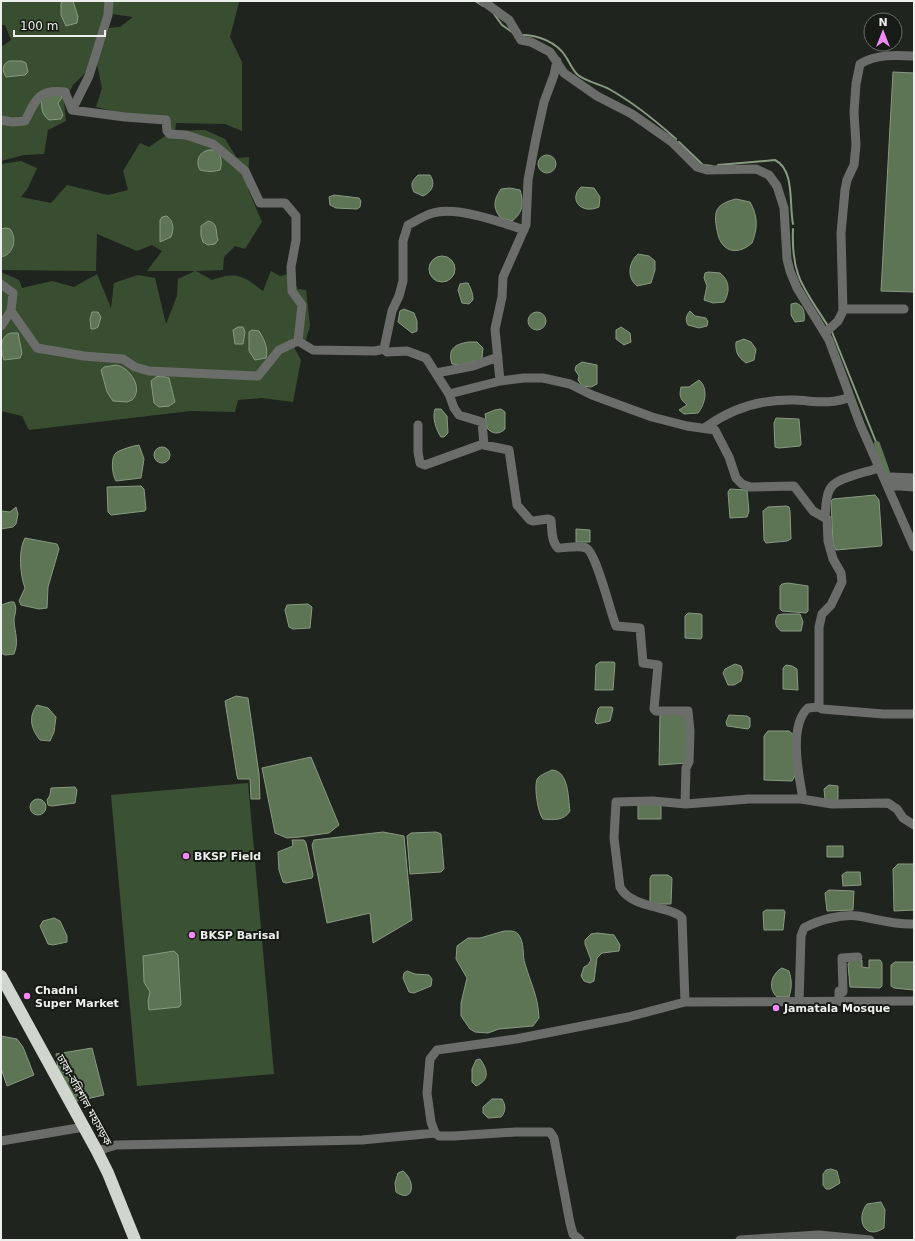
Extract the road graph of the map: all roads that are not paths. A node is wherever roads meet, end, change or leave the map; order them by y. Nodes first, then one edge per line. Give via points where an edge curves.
1 (110, 1) edge
2 (483, 1) edge
3 (914, 56) edge
4 (557, 61) junction
5 (72, 110) junction
6 (1, 120) edge
7 (524, 230) junction
8 (1, 284) edge
9 (843, 309) junction
10 (904, 309) dead end
11 (11, 311) junction
12 (1, 326) edge
13 (825, 333) junction
14 (298, 342) junction
15 (384, 349) junction
16 (498, 357) junction
17 (436, 373) junction
18 (500, 381) junction
19 (449, 394) junction
20 (850, 396) junction
21 (418, 425) dead end
22 (706, 428) junction
23 (483, 444) junction
24 (879, 468) junction
25 (892, 477) dead end
26 (914, 478) edge
27 (886, 485) junction
28 (914, 487) edge
29 (824, 518) junction
30 (914, 547) edge
31 (819, 707) junction
32 (914, 714) edge
33 (801, 799) junction
34 (684, 804) junction
35 (914, 825) edge
36 (914, 924) edge
37 (858, 957) dead end
38 (1, 976) edge
39 (839, 1001) junction
40 (914, 1001) edge
41 (685, 1002) junction
42 (799, 1002) junction
43 (84, 1128) junction
44 (435, 1133) junction
45 (1, 1141) edge
46 (97, 1150) junction
47 (135, 1240) edge
48 (580, 1240) edge
49 (740, 1240) edge
50 (870, 1240) edge

1 - 5 street via 89,76
2 - 4 street via 509,20 521,40 550,52
3 - 9 street via 894,55 860,64 854,112 854,165 845,190 841,233
4 - 7 street via 536,138 528,180
4 - 13 street via 564,73 597,96 632,114 672,142 696,167 707,170 756,169 769,175 781,197 790,271 797,288
5 - 6 street via 65,92 58,91 42,94 34,100 25,121
5 - 14 street via 166,120 167,131 170,134 186,135 213,144 245,171 260,203 285,203 296,216 296,240 290,267 292,291 302,306
7 - 15 street via 457,212 434,212 408,225 402,240 403,281 392,311
7 - 16 street via 503,277 502,297 495,329
8 - 11 street via 13,293
9 - 10 street
9 - 13 street via 838,321
11 - 12 street
11 - 14 street via 37,348 123,359 135,367 160,373 258,376 279,350
13 - 20 street
14 - 15 street via 313,350
15 - 17 street via 387,352 407,351 426,358
16 - 17 street via 473,366
16 - 18 street
17 - 19 street
18 - 19 street
18 - 22 street via 536,378 570,384 637,413 687,426
19 - 23 street via 459,415 482,422
20 - 22 street via 840,401 822,403 795,400 764,402 723,415
20 - 24 street
21 - 23 street via 418,457 420,463 425,465
22 - 29 street via 715,430 729,457 736,478 742,484 750,487 794,486 813,511
23 - 34 street via 486,447 509,450 517,505 530,520 551,520 556,547 585,548 590,551 600,572 616,626 640,628 643,663 658,665 654,709 688,711 690,754 686,768
24 - 27 street
24 - 29 street via 832,484 826,497
25 - 26 street
27 - 28 street
27 - 30 street
29 - 31 street via 827,519 830,549 841,572 842,582 831,605 822,614 819,627
31 - 32 street via 883,714
31 - 33 street via 808,708 799,720 796,742
33 - 34 street via 749,799
33 - 35 street via 832,804 888,803
34 - 41 street via 653,801 616,802 614,838 623,894 660,910 676,912 682,918
36 - 42 street via 856,916 823,920 804,928 801,936
37 - 39 street via 842,958 843,992 839,992
38 - 43 highway, ঢাকা-বরিশাল মহাসড়ক
39 - 40 street
39 - 42 street
41 - 42 street
41 - 44 street via 516,1039 437,1050 430,1059 427,1093
43 - 45 street
43 - 46 highway, ঢাকা-বরিশাল মহাসড়ক
44 - 46 street via 362,1140 116,1144
44 - 48 street via 439,1136 454,1136 550,1132 554,1138 573,1234
46 - 47 highway, ঢাকা-বরিশাল মহাসড়ক
49 - 50 street via 819,1235

